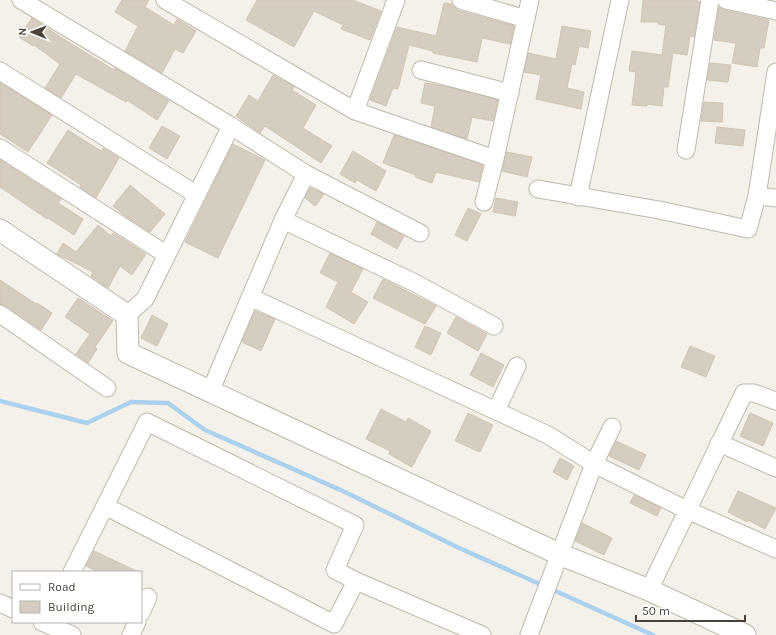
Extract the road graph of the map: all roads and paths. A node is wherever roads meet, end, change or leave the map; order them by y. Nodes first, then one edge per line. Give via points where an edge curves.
1 (21, 0) edge
2 (165, 0) edge
3 (396, 0) edge
4 (460, 0) edge
5 (530, 0) edge
6 (620, 0) edge
7 (710, 0) edge
8 (726, 0) edge
9 (776, 11) edge
10 (526, 19) junction
11 (421, 70) dead end
12 (0, 71) edge
13 (776, 72) edge
14 (510, 94) junction
15 (355, 111) junction
16 (231, 126) junction
17 (771, 139) edge
18 (0, 148) edge
19 (686, 150) dead end
20 (495, 159) junction
21 (306, 174) junction
22 (538, 189) dead end
23 (197, 195) junction
24 (757, 196) junction
25 (578, 197) junction
26 (776, 198) edge
27 (484, 202) dead end
28 (284, 220) junction
29 (0, 230) edge
30 (420, 233) dead end
31 (167, 256) junction
32 (250, 296) junction
33 (0, 314) edge
34 (127, 315) junction
35 (494, 326) dead end
36 (517, 366) dead end
37 (107, 388) dead end
38 (210, 392) junction
39 (776, 401) edge
40 (496, 411) junction
41 (612, 427) dead end
42 (719, 443) junction
43 (594, 464) junction
44 (776, 468) edge
45 (105, 506) junction
46 (687, 510) junction
47 (776, 550) edge
48 (559, 554) junction
49 (72, 571) edge
50 (356, 581) junction
51 (649, 590) junction
52 (148, 597) dead end
53 (0, 602) edge
54 (12, 608) edge
55 (142, 611) edge
56 (45, 623) edge
57 (137, 623) edge
58 (72, 635) edge
59 (131, 635) edge
60 (482, 635) edge
61 (529, 635) edge
62 (745, 635) edge

1 - 16 street
2 - 15 street
3 - 15 street
4 - 10 street
5 - 10 street
6 - 25 street
7 - 19 street
8 - 9 street
10 - 14 street
11 - 14 street
12 - 23 street
13 - 17 street
14 - 20 street
15 - 20 street
16 - 21 street
16 - 23 street
17 - 24 street
18 - 31 street
20 - 27 street
21 - 28 street
21 - 30 street
22 - 25 street
23 - 31 street
24 - 25 street via 748,229 659,210
24 - 26 street
28 - 32 street
28 - 35 street via 415,283
29 - 34 street
31 - 34 street via 145,299
32 - 38 street
32 - 40 street
33 - 37 street
34 - 38 street via 128,352
36 - 40 street
38 - 48 street
39 - 42 street via 754,393 744,393
40 - 43 street via 548,435
41 - 43 street
42 - 44 street
42 - 46 street
43 - 46 street
43 - 48 street
45 - 49 street
45 - 50 street via 334,624
45 - 50 street via 147,422 355,525 335,570
46 - 47 street
46 - 51 street
48 - 51 street
48 - 61 street
50 - 60 street
51 - 62 street
52 - 55 street
53 - 54 street
56 - 58 street
57 - 59 street

